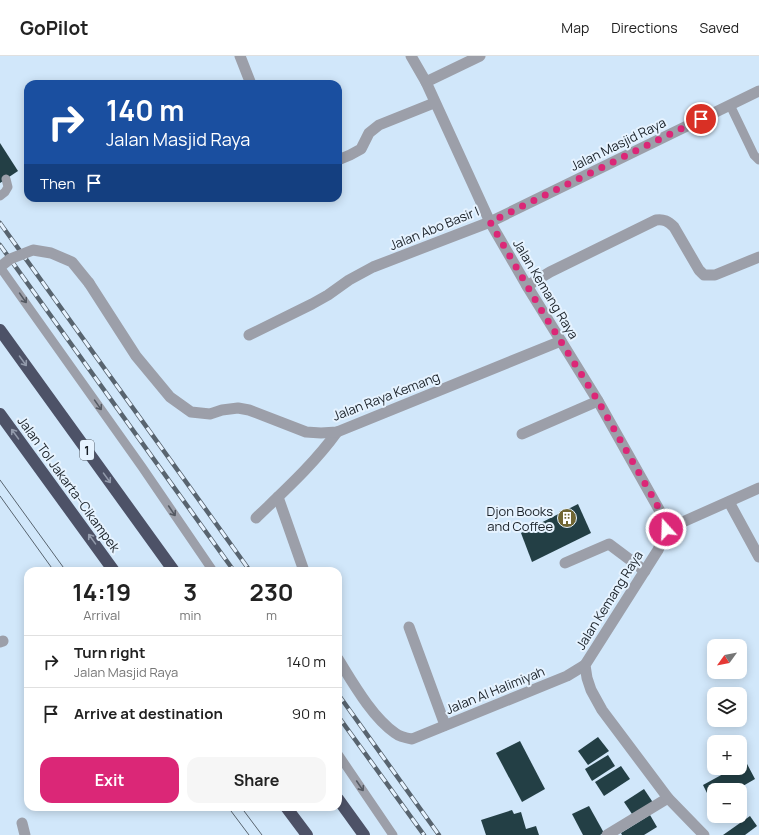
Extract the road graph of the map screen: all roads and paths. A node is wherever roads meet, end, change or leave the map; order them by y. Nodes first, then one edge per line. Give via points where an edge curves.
1 (240, 56) edge
2 (411, 56) edge
3 (480, 56) edge
4 (249, 80) edge
5 (426, 82) junction
6 (759, 91) edge
7 (434, 102) junction
8 (730, 105) junction
9 (342, 158) edge
10 (759, 160) edge
11 (6, 179) dead end
12 (0, 196) edge
13 (490, 222) junction
14 (759, 257) edge
15 (0, 267) edge
16 (527, 286) junction
17 (0, 330) edge
18 (249, 335) dead end
19 (560, 341) junction
20 (598, 401) junction
21 (0, 414) edge
22 (337, 432) junction
23 (522, 434) dead end
24 (759, 488) edge
25 (278, 497) junction
26 (729, 502) junction
27 (256, 518) dead end
28 (666, 529) junction
29 (759, 557) edge
30 (565, 563) dead end
31 (111, 567) edge
32 (171, 567) edge
33 (210, 567) edge
34 (303, 567) edge
35 (645, 571) junction
36 (409, 627) dead end
37 (342, 665) edge
38 (585, 665) junction
39 (445, 725) junction
40 (342, 760) edge
41 (668, 798) junction
42 (342, 804) edge
43 (289, 811) edge
44 (22, 823) dead end
45 (25, 835) edge
46 (307, 835) edge
47 (364, 835) edge
48 (393, 835) edge
49 (607, 835) edge
50 (704, 835) edge

1 - 4 street
2 - 5 street, Jalan Abo Basir I
3 - 5 street
5 - 7 street, Jalan Abo Basir I
6 - 8 street, Jalan Masjid Raya
7 - 9 street via 379,125 369,133 361,148
7 - 13 street, Jalan Abo Basir I
8 - 10 lane via 754,155
8 - 13 street, Jalan Masjid Raya
11 - 12 lane via 8,187
13 - 16 street, Jalan Kemang Raya
13 - 18 street, Jalan Abo Basir I via 373,267 321,299
14 - 16 street via 716,276 704,274 699,270 674,227 663,219 656,220 550,272
15 - 22 street, Jalan Raya Kemang, bridge via 10,258 33,250 52,253 72,262 89,283 136,356 170,397 191,412 210,414 238,408 306,432
15 -> 33 lane via 138,460
16 - 19 street, Jalan Kemang Raya
17 -> 32 highway, 1
19 - 20 street, Jalan Kemang Raya
19 - 22 street, Jalan Raya Kemang
20 - 23 street
20 - 28 street, Jalan Kemang Raya via 655,501
31 -> 21 highway, Jalan Tol Jakarta–Cikampek
22 - 25 street via 326,448
24 - 26 street
25 - 27 street
25 - 34 street
26 - 28 street
26 - 29 street
28 - 35 street, Jalan Kemang Raya via 658,550
30 - 35 street via 609,544
35 - 38 street, Jalan Kemang Raya
36 - 39 street, Jalan Al Halimiyah
37 - 39 street via 379,719 395,734 412,739
38 - 39 street, Jalan Al Halimiyah via 567,676
38 - 41 street, Jalan Kemang Raya via 591,690 599,705
40 -> 48 lane
41 - 49 street
41 - 50 street, Jalan Kemang Raya
42 - 47 highway
43 - 46 highway
44 - 45 street

